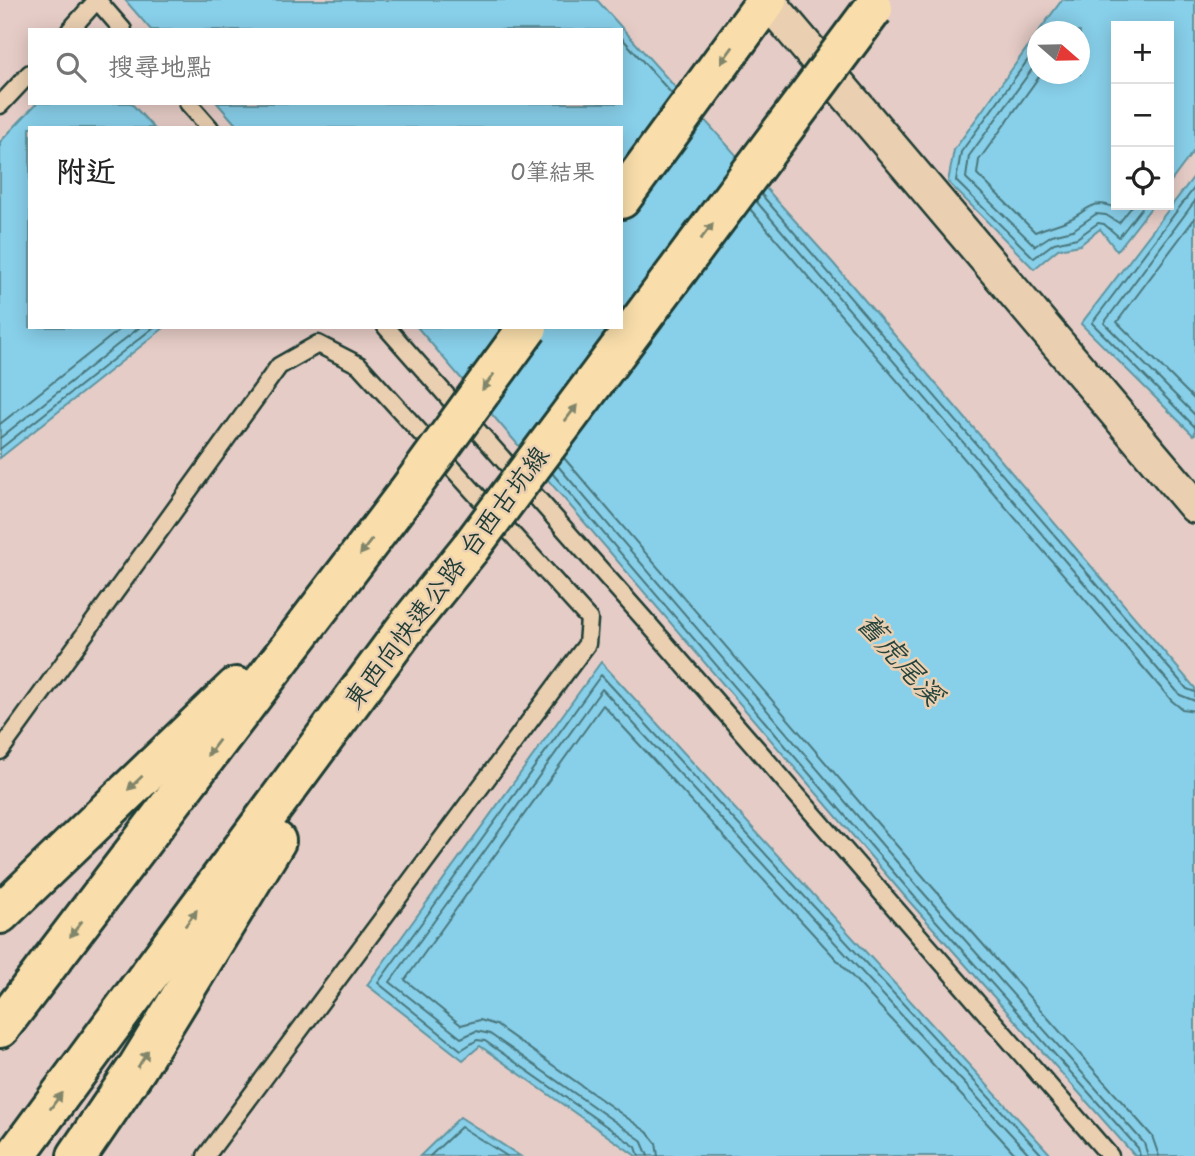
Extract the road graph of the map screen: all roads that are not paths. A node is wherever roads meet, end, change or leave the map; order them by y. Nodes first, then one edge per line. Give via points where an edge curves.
1 (97, 0) edge
2 (767, 0) edge
3 (876, 4) edge
4 (72, 28) edge
5 (121, 28) edge
6 (28, 75) edge
7 (0, 105) edge
8 (190, 105) edge
9 (208, 126) edge
10 (623, 196) edge
11 (388, 329) edge
12 (527, 329) edge
13 (1195, 506) edge
14 (326, 600) junction
15 (408, 625) junction
16 (0, 751) edge
17 (0, 914) edge
18 (0, 1028) edge
19 (15, 1156) edge
20 (77, 1156) edge
21 (206, 1156) edge
22 (1110, 1156) edge

1 - 4 lane
1 - 5 lane
2 -> 10 highway
2 - 13 street
15 -> 3 highway, 東西向快速公路 台西古坑線, bridge
6 - 7 lane
8 - 9 lane
11 - 22 lane
12 -> 14 highway, bridge
14 -> 17 highway
14 -> 18 highway
19 -> 15 highway, 東西向快速公路 台西古坑線
20 -> 15 highway via 137,1069
16 - 21 lane via 279,366 318,344 359,365 589,619 587,643

